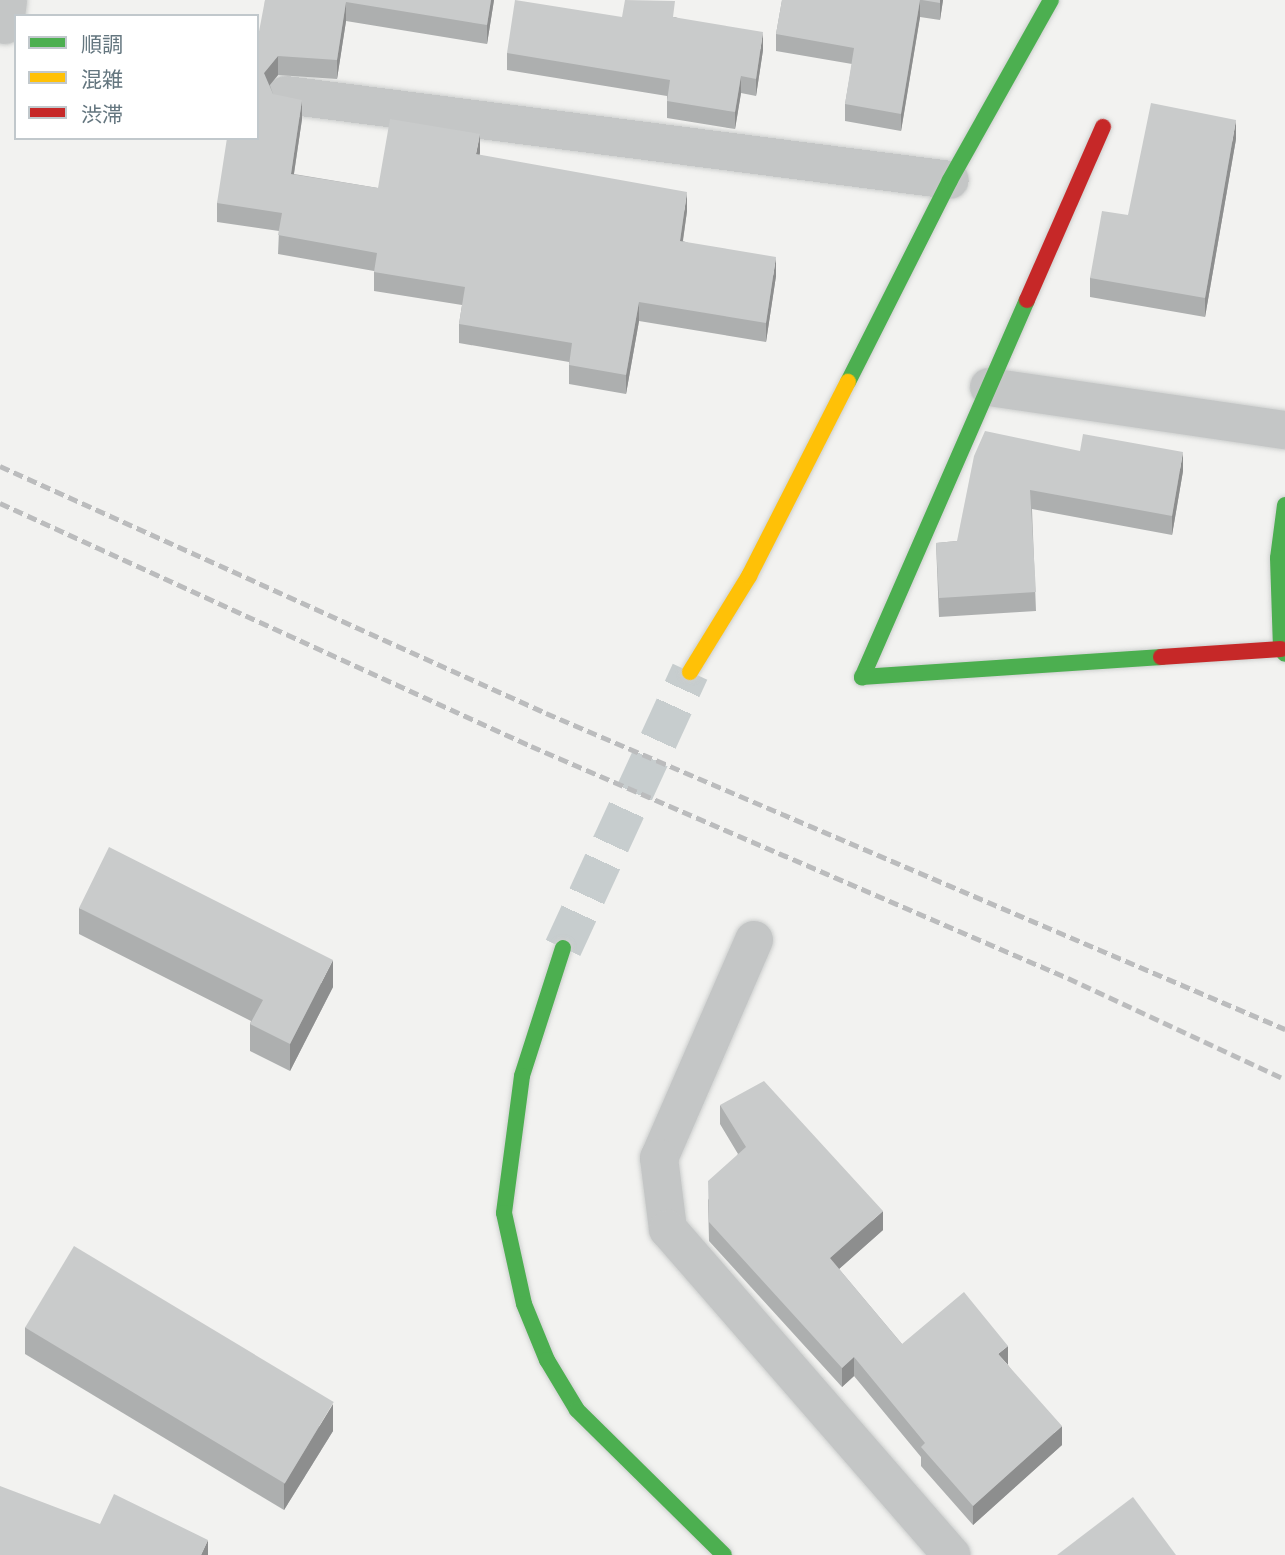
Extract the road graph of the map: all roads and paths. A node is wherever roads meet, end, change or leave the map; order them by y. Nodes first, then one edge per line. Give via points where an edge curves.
1 (1051, 0) edge
2 (286, 95) edge
3 (1103, 127) dead end
4 (950, 180) junction
5 (989, 387) junction
6 (1285, 430) edge
7 (1285, 505) edge
8 (1283, 651) edge
9 (690, 672) tunnel mouth
10 (754, 940) dead end
11 (563, 948) tunnel mouth
12 (724, 1555) edge
13 (951, 1555) edge

1 - 4 street
2 - 4 street
3 - 5 street
4 - 9 street via 749,576
5 - 6 street
5 - 8 street via 862,677
7 - 8 street via 1278,558
10 - 13 street via 659,1158 668,1229
11 - 12 street via 522,1076 504,1213 524,1304 547,1360 577,1410

